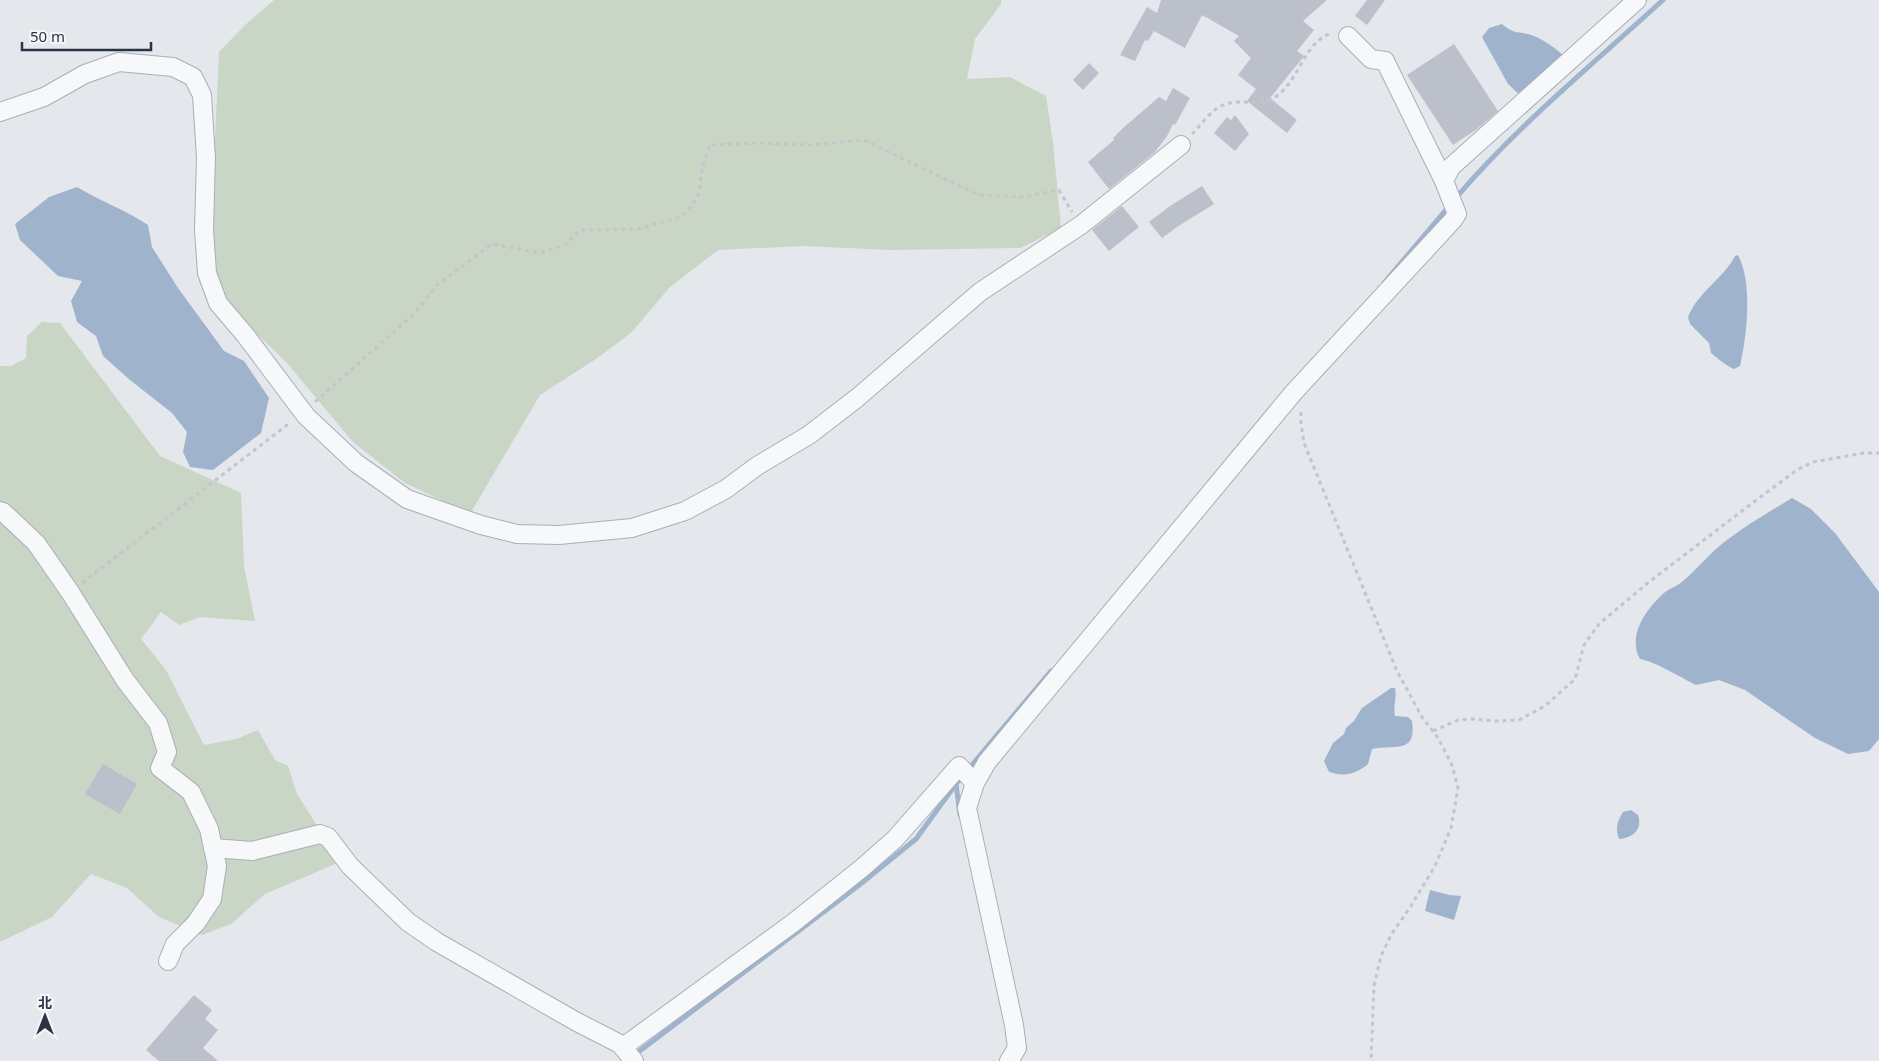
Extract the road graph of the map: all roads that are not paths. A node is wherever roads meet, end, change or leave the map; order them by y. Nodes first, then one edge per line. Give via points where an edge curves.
1 (1638, 0) edge
2 (1348, 36) road end
3 (0, 112) edge
4 (1181, 145) road end
5 (1450, 195) junction
6 (0, 511) edge
7 (973, 781) junction
8 (213, 848) junction
9 (168, 961) dead end
10 (627, 1053) edge
11 (1009, 1061) edge

1 - 5 street via 1451,167
2 - 5 street via 1371,59 1385,61
3 - 4 street via 44,97 85,74 119,62 173,67 193,77 202,95 207,273 218,304 304,412 356,463 407,499 482,526 517,534 559,535 632,528 685,511 726,489 857,398 980,292 1081,225
5 - 7 street via 1457,214 1453,220 1304,381
6 - 8 street via 36,543 125,680 158,723 167,752 160,768 192,792 209,829
7 - 10 street via 959,766 895,840
7 - 11 street via 967,808 1014,1025 1016,1048
8 - 9 street via 217,866 212,899 175,944
8 - 10 street via 252,851 320,834 328,837 350,866 408,922 437,942 620,1044

